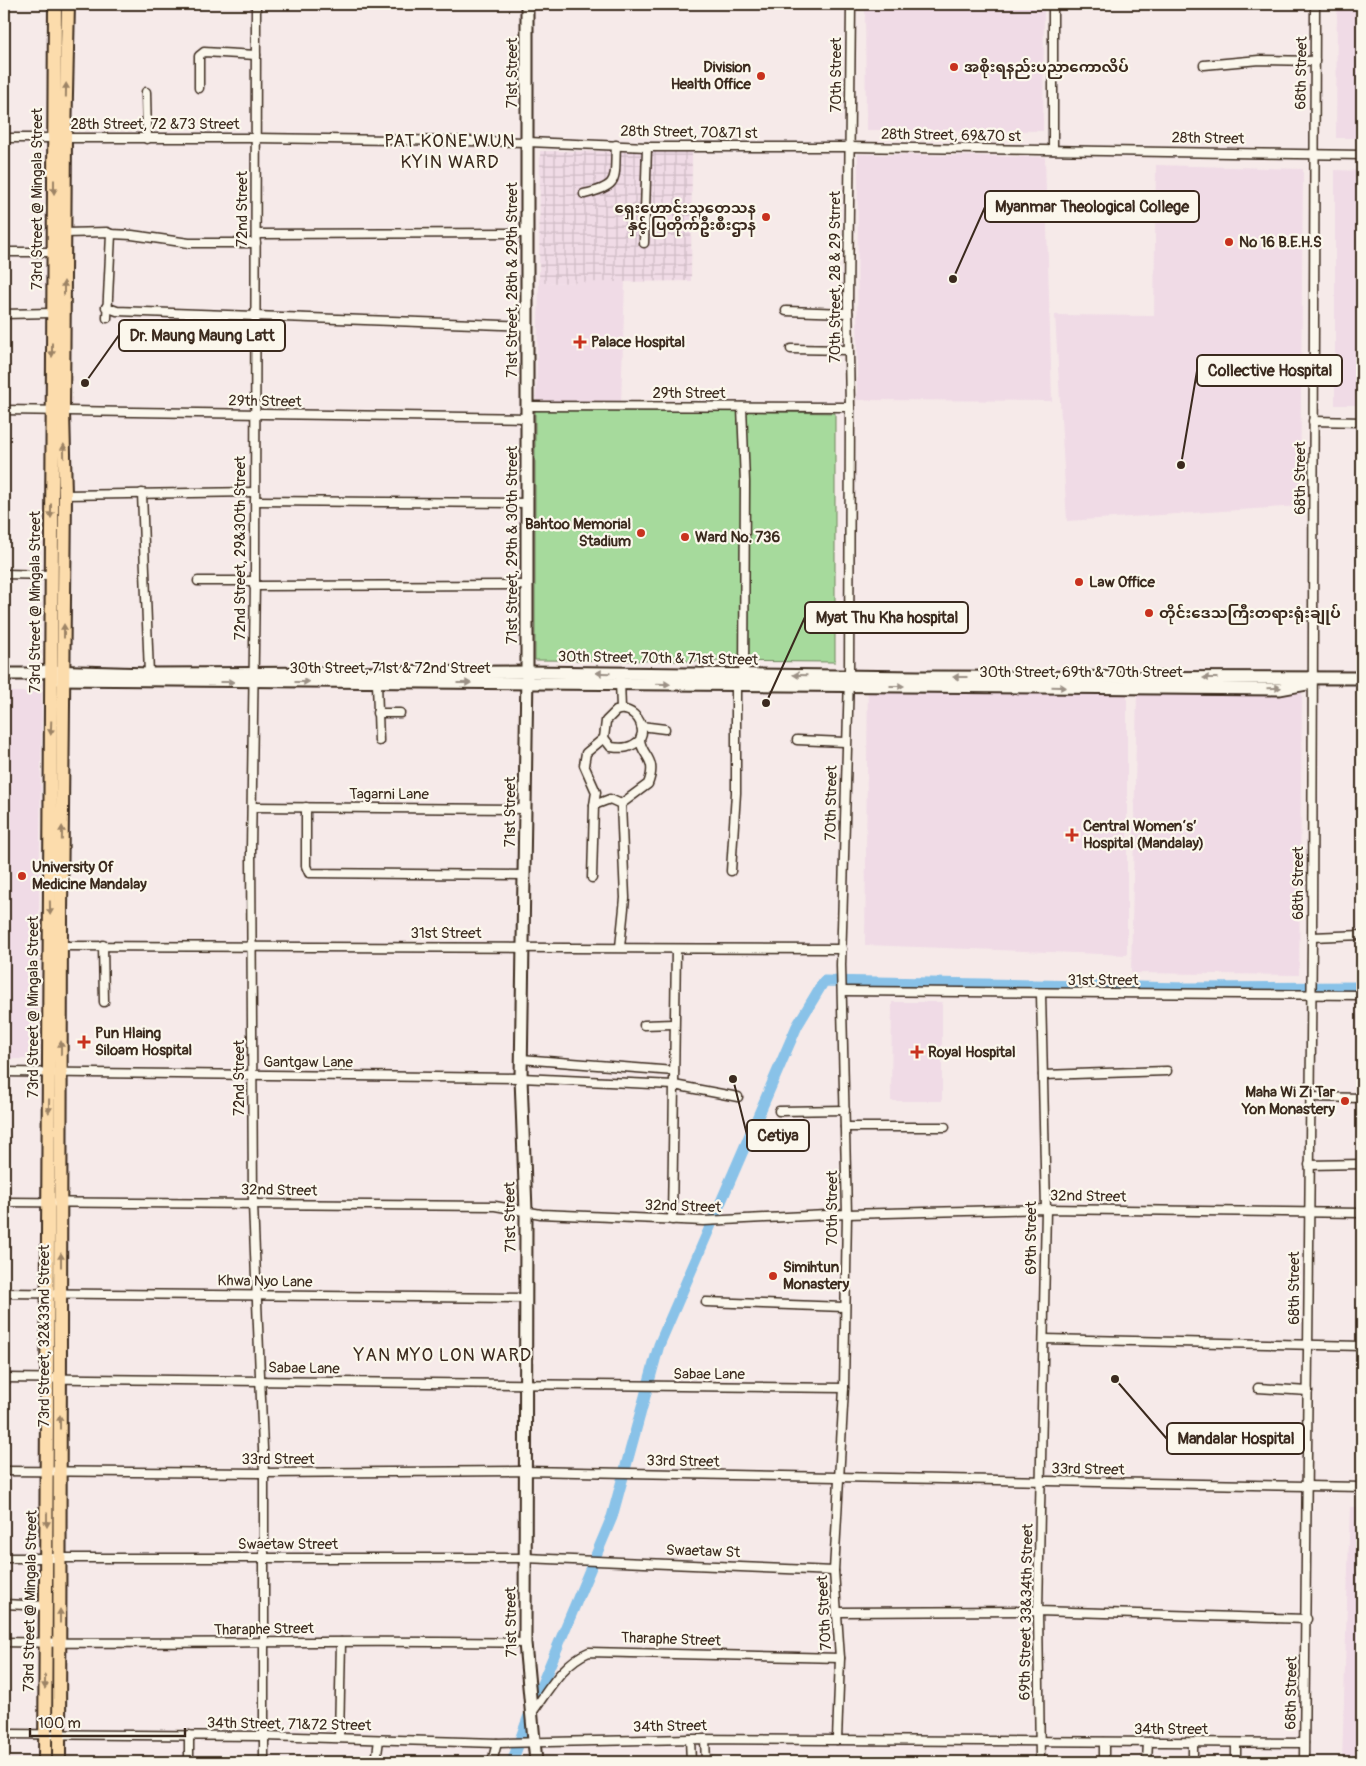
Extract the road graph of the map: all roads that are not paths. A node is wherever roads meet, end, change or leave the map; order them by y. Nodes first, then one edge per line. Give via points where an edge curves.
1 (55, 4) edge
2 (68, 4) edge
3 (256, 4) edge
4 (527, 4) edge
5 (851, 4) edge
6 (1053, 4) edge
7 (1316, 4) edge
8 (256, 55) junction
9 (1315, 62) junction
10 (1204, 65) dead end
11 (199, 88) dead end
12 (146, 92) dead end
13 (4, 138) edge
14 (59, 138) junction
15 (147, 138) junction
16 (256, 138) junction
17 (528, 142) junction
18 (616, 145) junction
19 (647, 147) junction
20 (850, 147) junction
21 (1053, 150) junction
22 (1314, 154) junction
23 (1362, 155) edge
24 (584, 194) dead end
25 (65, 233) junction
26 (527, 233) junction
27 (111, 234) junction
28 (256, 234) junction
29 (256, 243) junction
30 (644, 243) dead end
31 (4, 252) edge
32 (54, 252) junction
33 (106, 307) junction
34 (786, 311) dead end
35 (52, 313) junction
36 (4, 314) edge
37 (848, 314) junction
38 (255, 317) junction
39 (107, 318) dead end
40 (527, 326) junction
41 (791, 349) dead end
42 (848, 350) junction
43 (527, 406) junction
44 (742, 407) junction
45 (850, 407) junction
46 (4, 410) edge
47 (58, 412) junction
48 (255, 414) junction
49 (527, 418) junction
50 (1313, 421) junction
51 (1362, 422) edge
52 (254, 492) junction
53 (142, 493) junction
54 (65, 495) junction
55 (255, 501) junction
56 (526, 503) junction
57 (4, 574) edge
58 (51, 575) junction
59 (198, 581) dead end
60 (255, 583) junction
61 (526, 585) junction
62 (4, 674) edge
63 (149, 674) junction
64 (58, 675) junction
65 (253, 677) junction
66 (527, 677) junction
67 (620, 678) junction
68 (1362, 678) edge
69 (1312, 680) junction
70 (741, 681) junction
71 (848, 681) junction
72 (377, 683) junction
73 (1362, 684) edge
74 (621, 709) junction
75 (377, 713) junction
76 (400, 713) dead end
77 (641, 726) junction
78 (665, 729) dead end
79 (604, 738) junction
80 (640, 740) junction
81 (797, 740) dead end
82 (379, 741) dead end
83 (846, 742) junction
84 (621, 804) junction
85 (594, 805) junction
86 (252, 806) junction
87 (306, 807) junction
88 (526, 809) junction
89 (731, 871) dead end
90 (525, 875) junction
91 (592, 878) dead end
92 (1362, 935) edge
93 (1312, 936) junction
94 (103, 945) junction
95 (252, 945) junction
96 (56, 946) junction
97 (522, 947) junction
98 (620, 948) junction
99 (676, 949) junction
100 (842, 949) junction
101 (843, 991) junction
102 (1310, 992) junction
103 (1041, 994) junction
104 (1362, 994) edge
105 (104, 1002) dead end
106 (673, 1024) junction
107 (644, 1025) dead end
108 (521, 1059) junction
109 (674, 1071) junction
110 (1166, 1071) dead end
111 (4, 1072) edge
112 (55, 1073) junction
113 (253, 1075) junction
114 (1042, 1075) junction
115 (521, 1078) junction
116 (674, 1085) junction
117 (738, 1097) dead end
118 (1310, 1097) junction
119 (1362, 1098) edge
120 (845, 1110) junction
121 (779, 1111) dead end
122 (845, 1127) junction
123 (945, 1127) dead end
124 (1362, 1164) edge
125 (1309, 1165) junction
126 (4, 1202) edge
127 (48, 1202) junction
128 (61, 1202) junction
129 (253, 1204) junction
130 (1046, 1209) junction
131 (526, 1211) junction
132 (1309, 1213) junction
133 (1362, 1213) edge
134 (847, 1214) junction
135 (672, 1220) junction
136 (4, 1293) edge
137 (48, 1293) junction
138 (61, 1294) junction
139 (257, 1295) junction
140 (525, 1298) junction
141 (706, 1302) dead end
142 (844, 1307) junction
143 (1044, 1339) junction
144 (1308, 1344) junction
145 (1362, 1346) edge
146 (4, 1378) edge
147 (53, 1379) junction
148 (260, 1381) junction
149 (525, 1384) junction
150 (844, 1388) junction
151 (1258, 1388) dead end
152 (1308, 1391) junction
153 (4, 1471) edge
154 (54, 1471) junction
155 (525, 1471) junction
156 (264, 1473) junction
157 (840, 1478) junction
158 (1041, 1483) junction
159 (1307, 1486) junction
160 (1362, 1487) edge
161 (4, 1558) edge
162 (53, 1558) junction
163 (265, 1558) junction
164 (525, 1558) junction
165 (571, 1559) joint
166 (834, 1571) junction
167 (4, 1604) edge
168 (46, 1606) junction
169 (1038, 1611) junction
170 (837, 1612) junction
171 (1307, 1620) junction
172 (4, 1642) edge
173 (341, 1642) junction
174 (46, 1643) junction
175 (60, 1643) junction
176 (525, 1643) junction
177 (265, 1644) junction
178 (840, 1658) junction
179 (531, 1714) junction
180 (4, 1734) edge
181 (45, 1734) junction
182 (59, 1734) junction
183 (189, 1735) junction
184 (264, 1736) junction
185 (339, 1738) junction
186 (690, 1739) junction
187 (705, 1739) junction
188 (379, 1740) junction
189 (837, 1740) junction
190 (529, 1742) junction
191 (1039, 1742) junction
192 (1104, 1742) junction
193 (1148, 1742) junction
194 (500, 1743) junction
195 (1193, 1743) junction
196 (1236, 1743) junction
197 (1304, 1744) junction
198 (45, 1762) edge
199 (59, 1762) edge
200 (189, 1762) edge
201 (264, 1762) edge
202 (376, 1762) edge
203 (492, 1762) edge
204 (536, 1762) edge
205 (691, 1762) edge
206 (706, 1762) edge
207 (1040, 1762) edge
208 (1104, 1762) edge
209 (1147, 1762) edge
210 (1193, 1762) edge
211 (1236, 1762) edge
212 (1304, 1762) edge

1 - 14 main road, 73rd Street @ Mingala Street
14 -> 2 main road, 73rd Street @ Mingala Street
3 - 8 street, 72nd Street
4 - 17 main road, 71st Street
5 - 20 street, 70th Street
6 - 21 street
7 - 9 street, 68th Street
8 - 11 street via 204,52 198,63
8 - 16 street, 72nd Street
9 - 10 street via 1259,60
9 - 22 street, 68th Street
12 - 15 street
13 - 14 street, 28th Street, 72 &73 Street
14 - 15 street, 28th Street, 72 &73 Street
14 - 25 main road, 73rd Street @ Mingala Street
14 -> 32 main road, 73rd Street @ Mingala Street
15 - 16 street, 28th Street, 72 &73 Street
16 - 17 street, 28th Street, 72 &73 Street
16 - 28 street, 72nd Street
17 - 18 street, 28th Street, 70&71 st
17 - 26 main road, 71st Street, 28th & 29th Street
18 - 19 street, 28th Street, 70&71 st
18 - 24 street via 614,176 610,185 605,190
19 - 20 street, 28th Street, 70&71 st
19 - 30 street
20 - 21 street, 28th Street, 69&70 st
20 - 37 street, 70th Street, 28 & 29 Strret
21 - 22 street, 28th Street
22 - 23 street, 28th Street
22 - 50 street, 68th Street
25 - 27 street
47 -> 25 main road, 73rd Street @ Mingala Street
26 - 28 street
26 - 40 main road, 71st Street, 28th & 29th Street
27 - 29 street via 190,242
27 - 33 street
28 - 29 street, 72nd Street
29 - 38 street, 72nd Street
31 - 32 street
32 - 35 main road, 73rd Street @ Mingala Street
33 - 38 street via 117,311
33 - 39 street
34 - 37 street
35 - 36 street
35 -> 47 main road, 73rd Street @ Mingala Street
37 - 42 street, 70th Street, 28 & 29 Strret
38 - 40 street
38 - 48 street, 72nd Street
40 - 43 main road, 71st Street, 28th & 29th Street
41 - 42 street
42 - 45 street, 70th Street, 28 & 29 Strret
43 - 44 street, 29th Street
43 - 49 main road, 71st Street, 28th & 29th Street
44 - 45 street, 29th Street
44 - 70 street via 745,482
45 - 71 street, 70th Street, 28 & 29 Strret
46 - 47 street, 29th Street
47 - 48 street, 29th Street
54 -> 47 main road, 73rd Street @ Mingala Street
47 -> 58 main road, 73rd Street @ Mingala Street
48 - 49 street, 29th Street
48 - 52 street, 72nd Street, 29&30th Street
49 - 56 main road, 71st Street, 29th & 30th Street
50 - 51 street
50 - 69 street, 68th Street
52 - 53 street
52 - 55 street, 72nd Street, 29&30th Street
53 - 54 street
53 - 63 street
64 -> 54 main road, 73rd Street @ Mingala Street
55 - 56 street
55 - 60 street, 72nd Street, 29&30th Street
56 - 61 main road, 71st Street, 29th & 30th Street
57 - 58 street
58 - 64 main road, 73rd Street @ Mingala Street
59 - 60 street
60 - 61 street
60 - 65 street, 72nd Street, 29&30th Street
61 - 66 main road, 71st Street, 29th & 30th Street
62 - 64 main road
63 - 64 main road
63 - 65 main road
64 -> 65 main road
64 - 96 main road, 73rd Street @ Mingala Street via 49,818
65 - 66 main road, 30th Street, 71st & 72nd Street
65 -> 72 main road, 30th Street, 71st & 72nd Street
65 - 86 street, 72nd Street
66 - 67 main road, 30th Street, 70th & 71st Street
72 -> 66 main road, 30th Street, 71st & 72nd Street
66 - 88 main road, 71st Street
67 - 70 main road, 30th Street, 70th & 71st Street
67 - 74 street
68 - 69 main road
69 - 71 main road, 30th Street, 69th & 70th Street via 1240,683
69 - 73 main road
69 - 93 street, 68th Street
70 - 71 main road, 30th Street, 70th & 71st Street
70 - 89 street
71 - 83 street, 70th Street
72 - 75 street
74 - 77 street via 637,717
74 - 79 street via 606,721
75 - 76 street
75 - 82 street
77 - 78 street
77 - 80 street
79 - 80 street via 611,747 620,749 632,747
79 - 85 street via 586,753 584,765 596,792
80 - 84 street via 649,757 650,779 643,789
81 - 83 street
83 - 100 street, 70th Street
84 - 85 street via 610,800
84 - 98 street via 625,898
85 - 91 street
86 - 87 street, Tagarni Lane
86 - 95 street, 72nd Street
87 - 88 street, Tagarni Lane
87 - 90 street via 306,866 309,873
88 - 90 main road, 71st Street
90 - 97 main road, 71st Street
92 - 93 street
93 - 102 street, 68th Street
94 - 95 street, 31st Street
94 - 96 street, 31st Street
94 - 105 street
95 - 97 street, 31st Street
95 - 113 street, 72nd Street
96 - 112 main road, 73rd Street @ Mingala Street
97 - 98 street, 31st Street
97 - 108 main road, 71st Street
98 - 99 street, 31st Street
99 - 100 street, 31st Street
99 - 106 street
100 - 101 street, 70th Street
101 - 103 street, 31st Street
101 - 120 street, 70th Street
102 - 103 street, 31st Street
102 - 104 street, 31st Street
102 - 118 street, 68th Street
103 - 114 street, 69th Street
106 - 107 street
106 - 109 street
108 - 109 street
108 - 115 main road, 71st Street
109 - 116 street
110 - 114 street
111 - 112 street, Gantgaw Lane
112 - 113 street, Gantgaw Lane
112 -> 127 main road, 73rd Street @ Mingala Street
112 - 128 main road, 73rd Street @ Mingala Street
113 - 115 street, Gantgaw Lane
113 - 129 street, 72nd Street
114 - 130 street, 69th Street
115 - 116 street, Gantgaw Lane
115 - 131 main road, 71st Street
116 - 117 street, Gantgaw Lane
116 - 135 street
118 - 119 street
118 - 125 street, 68th Street
120 - 121 street
120 - 122 street, 70th Street
122 - 123 street
122 - 134 street, 70th Street
124 - 125 street
125 - 132 street, 68th Street
126 - 127 street, 32nd Street
127 - 128 street, 32nd Street
127 - 137 main road, 73rd Street, 32&33nd Street
128 - 129 street, 32nd Street
138 -> 128 main road, 73rd Street, 32&33nd Street
129 - 131 street, 32nd Street via 495,1206
129 - 139 street, 72nd Street
130 - 132 street, 32nd Street
130 - 134 street, 32nd Street
130 - 143 street, 69th Street
131 - 135 street, 32nd Street
131 - 140 main road, 71st Street
132 - 133 street, 32nd Street
132 - 144 street, 68th Street
134 - 135 street, 32nd Street via 733,1221
134 - 142 street, 70th Street
136 - 137 street, Khwa Nyo Lane
137 - 138 street, Khwa Nyo Lane
137 - 147 main road, 73rd Street, 32&33nd Street
138 - 139 street, Khwa Nyo Lane
138 - 147 main road, 73rd Street, 32&33nd Street
139 - 140 street, Khwa Nyo Lane
139 - 148 street, 72nd Street
140 - 149 main road, 71st Street
141 - 142 street
142 - 150 street, 70th Street
143 - 144 street
143 - 158 street, 69th Street
144 - 145 street
144 - 152 street, 68th Street
146 - 147 street, Sabae Lane
147 - 148 street, Sabae Lane
147 - 154 main road, 73rd Street, 32&33nd Street
148 - 149 street, Sabae Lane
148 - 156 street, 72nd Street
149 - 150 street, Sabae Lane
149 - 155 main road, 71st Street
150 - 157 street, 70th Street
151 - 152 street
152 - 159 street, 68th Street
153 - 154 street, 33rd Street
154 - 156 street, 33rd Street
154 - 162 main road, 73rd Street @ Mingala Street
155 - 156 street, 33rd Street
155 - 157 street, 33rd Street
155 - 164 main road, 71st Street
156 - 163 street, 72nd Street
157 - 158 street, 33rd Street
157 - 166 street, 70th Street
158 - 159 street, 33rd Street
158 - 169 street, 69th Street 33&34th Street
159 - 160 street, 33rd Street
159 - 171 street, 68th Street
161 - 162 street, Swaetaw Street
162 - 163 street, Swaetaw Street
162 - 168 main road, 73rd Street @ Mingala Street
175 -> 162 main road, 73rd Street @ Mingala Street
163 - 164 street, Swaetaw Street
163 - 177 street, 72nd Street
164 - 165 street, Swaetaw Street
164 - 176 main road, 71st Street
165 - 166 street, Swaetaw St
166 - 170 street, 70th Street
167 - 168 street
168 - 174 main road, 73rd Street @ Mingala Street
169 - 170 street
169 - 171 street
169 - 191 street, 69th Street 33&34th Street
170 - 178 street, 70th Street
171 - 197 street, 68th Street
172 - 174 street, Tharaphe Street
173 - 176 street, Tharaphe Street
173 - 177 street, Tharaphe Street
173 - 185 street
174 - 175 street, Tharaphe Street
174 -> 181 main road, 73rd Street @ Mingala Street
175 - 177 street, Tharaphe Street
175 - 182 main road, 73rd Street @ Mingala Street
176 - 179 main road, 71st Street
177 - 184 street, 72nd Street
178 - 179 street, Tharaphe Street via 589,1652 565,1668
178 - 189 street, 70th Street
179 - 190 main road, 71st Street
180 - 181 street
181 - 182 street, 34th Street, 71&72 Street
181 - 198 main road, 73rd Street @ Mingala Street
182 - 183 street, 34th Street, 71&72 Street
182 - 199 main road, 73rd Street @ Mingala Street
183 - 184 street, 34th Street, 71&72 Street
183 - 200 street
184 - 185 street, 34th Street, 71&72 Street
184 - 201 street
185 - 188 street, 34th Street, 71&72 Street
186 - 187 street, 34th Street
186 - 190 street, 34th Street
186 - 205 street
187 - 189 street, 34th Street
187 - 206 street
188 - 194 street, 34th Street, 71&72 Street
188 - 202 street
189 - 191 street, 34th Street
190 - 194 street, 34th Street
190 - 204 main road, 71st Street
191 - 192 street, 34th Street
191 - 207 street, 69th Street 33&34th Street
192 - 193 street, 34th Street
192 - 208 street
193 - 195 street, 34th Street
193 - 209 street
194 - 203 street
195 - 196 street, 34th Street
195 - 210 street
196 - 197 street, 34th Street
196 - 211 street
197 - 212 street, 68th Street

